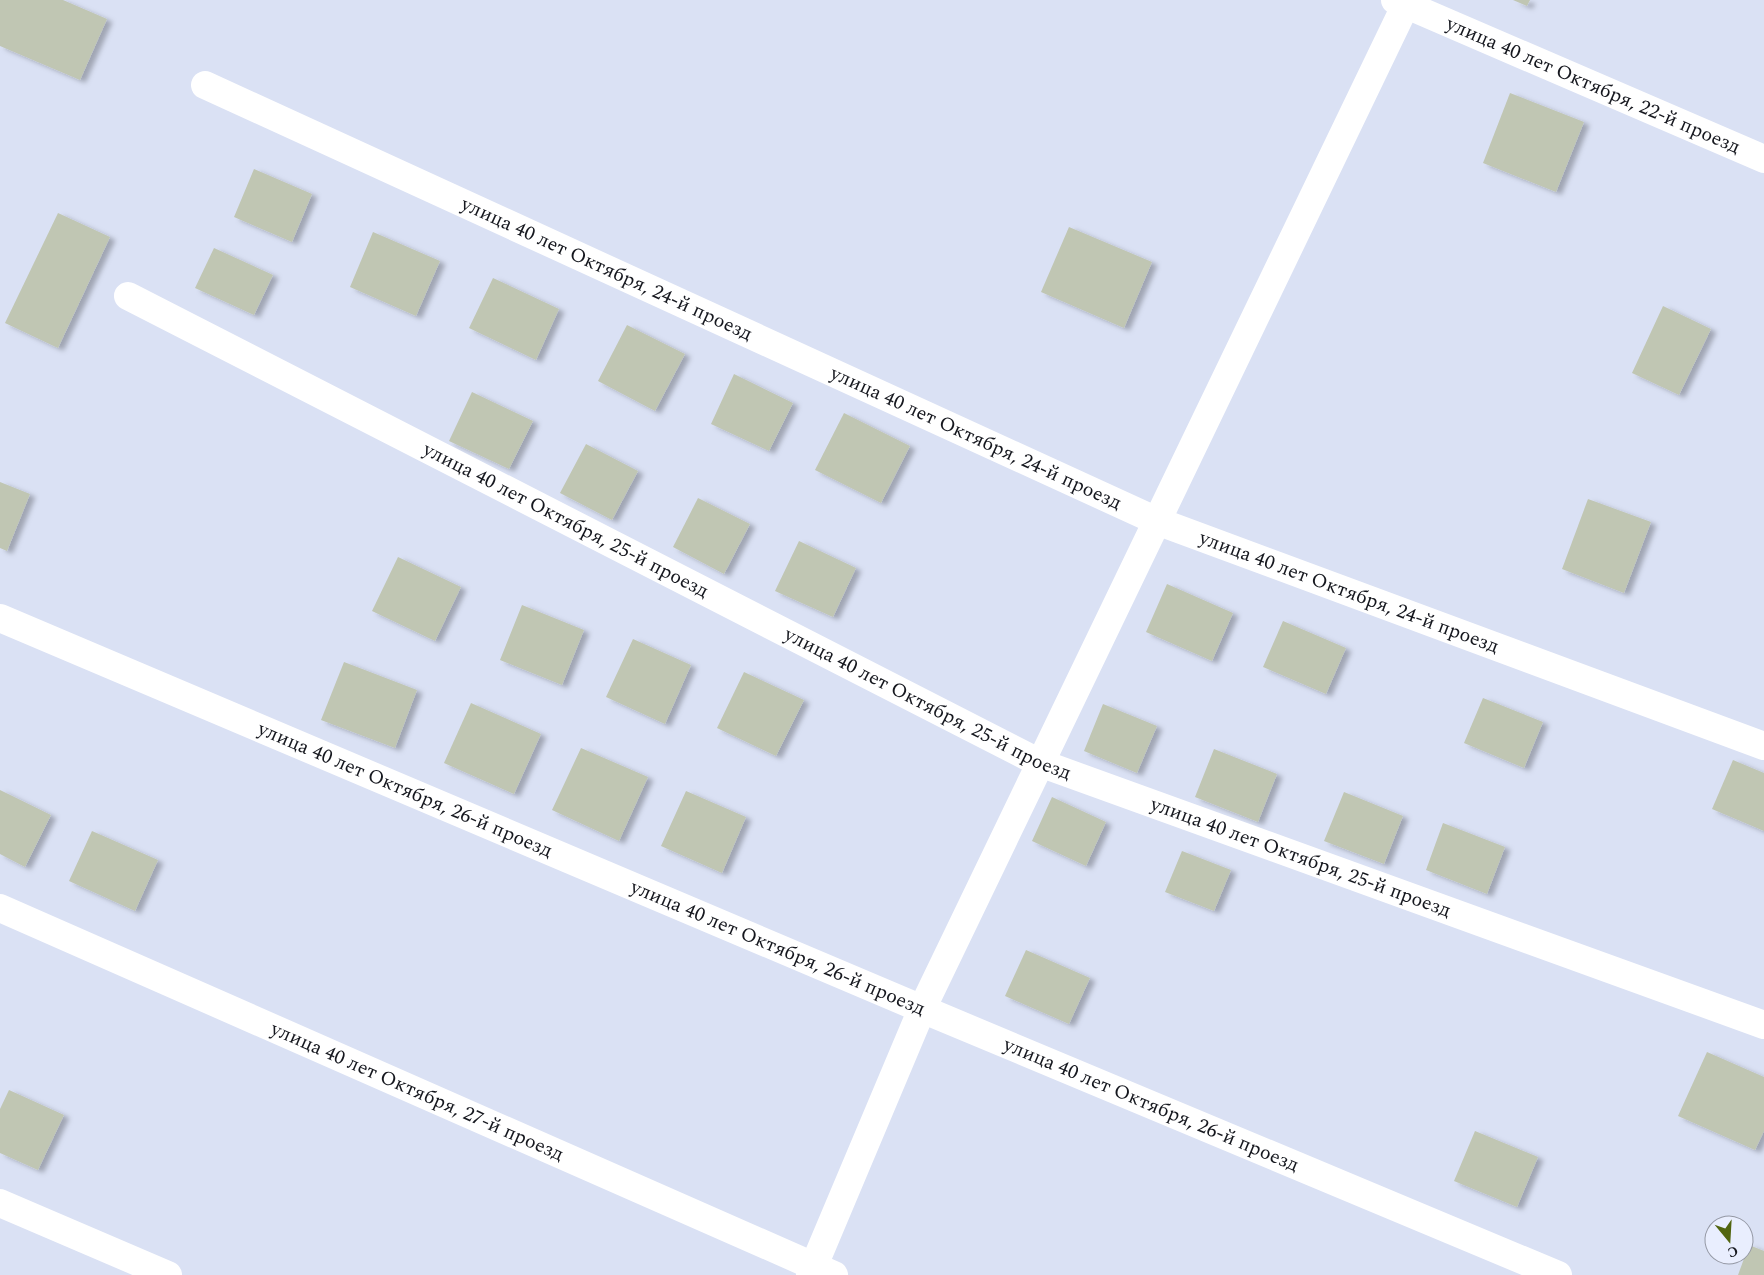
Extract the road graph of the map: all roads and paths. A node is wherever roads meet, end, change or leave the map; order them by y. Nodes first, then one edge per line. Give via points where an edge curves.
1 (1403, 2) edge
2 (205, 85) dead end
3 (1764, 160) edge
4 (128, 296) dead end
5 (1157, 521) junction
6 (0, 618) edge
7 (1764, 746) edge
8 (1040, 763) junction
9 (0, 908) edge
10 (922, 1009) junction
11 (1764, 1024) edge
12 (0, 1203) edge
13 (820, 1272) edge
14 (168, 1275) edge
15 (1558, 1275) edge

1 - 3 street, улица 40 лет Октября, 22-й проезд
1 - 5 street
2 - 5 street, улица 40 лет Октября, 24-й проезд
4 - 8 street, улица 40 лет Октября, 25-й проезд
5 - 7 street, улица 40 лет Октября, 24-й проезд
5 - 8 street
6 - 10 street, улица 40 лет Октября, 26-й проезд
8 - 10 street
8 - 11 street, улица 40 лет Октября, 25-й проезд
9 - 13 street, улица 40 лет Октября, 27-й проезд
10 - 13 street
10 - 15 street, улица 40 лет Октября, 26-й проезд
12 - 14 street

